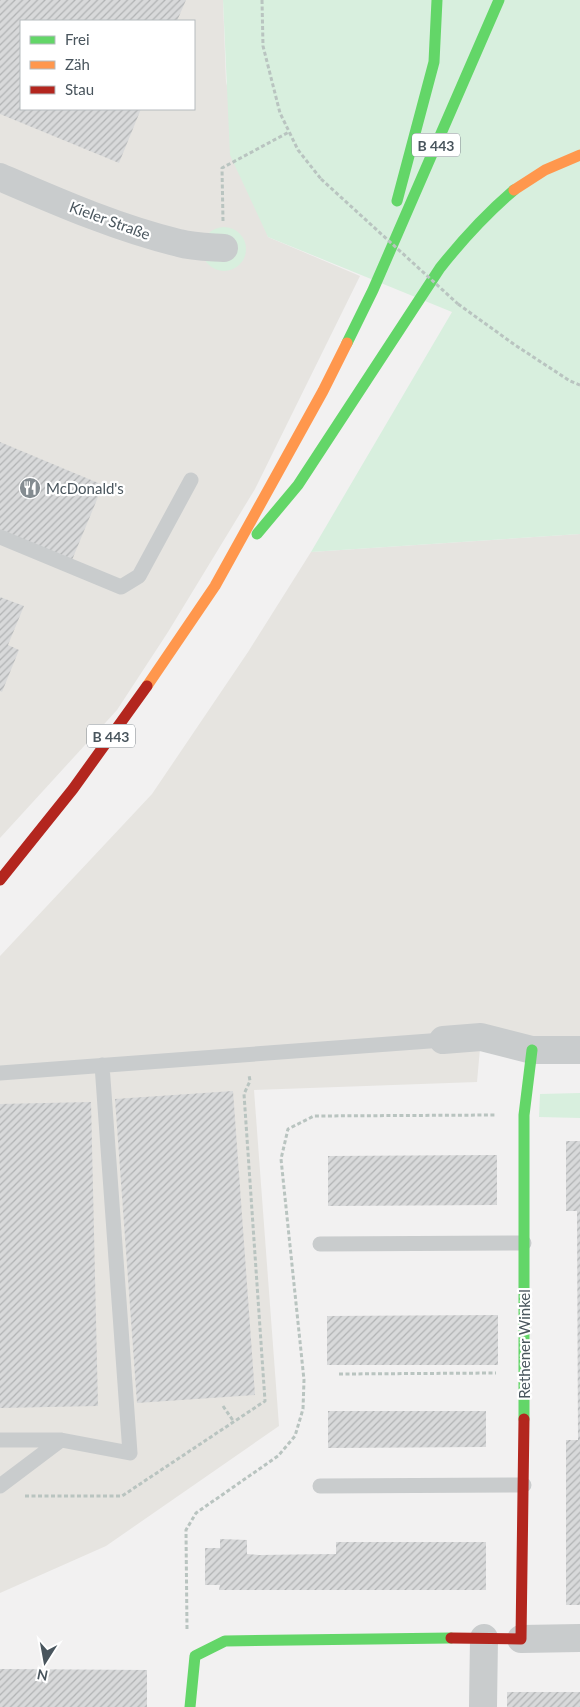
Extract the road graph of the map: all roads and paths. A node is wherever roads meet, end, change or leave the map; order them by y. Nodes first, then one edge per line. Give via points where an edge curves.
1 (262, 0) edge
2 (437, 0) edge
3 (499, 0) edge
4 (289, 132) junction
5 (580, 155) edge
6 (0, 177) edge
7 (224, 248) joint
8 (373, 290) junction
9 (580, 385) edge
10 (191, 480) dead end
11 (0, 537) edge
12 (215, 586) junction
13 (0, 880) edge
14 (443, 1040) joint
15 (532, 1050) junction
16 (580, 1050) edge
17 (247, 1055) junction
18 (102, 1066) junction
19 (0, 1073) edge
20 (524, 1115) junction
21 (524, 1243) junction
22 (320, 1244) dead end
23 (525, 1373) junction
24 (339, 1374) dead end
25 (223, 1406) dead end
26 (234, 1422) junction
27 (0, 1440) edge
28 (61, 1440) junction
29 (524, 1485) junction
30 (0, 1486) edge
31 (320, 1486) dead end
32 (24, 1496) dead end
33 (484, 1638) junction
34 (580, 1638) edge
35 (522, 1639) junction
36 (195, 1656) junction
37 (190, 1707) edge
38 (484, 1707) edge

1 - 4 path via 263,46 280,113
2 - 8 main road via 434,62
3 - 8 main road, B 443
4 - 7 path via 222,168
4 - 9 path, bridge via 298,150 321,179 458,304 515,345
5 - 12 main road via 557,163 506,195 467,233 297,486
6 - 7 street, Kieler Straße via 127,228 181,244
8 - 12 main road, B 443 via 323,391
10 - 11 lane via 139,576 121,587
12 - 13 main road, B 443 via 73,789
14 - 15 street via 481,1036
14 - 17 lane
15 - 16 street
15 - 20 main road, Rethener Winkel
17 - 18 lane
17 - 26 path via 250,1080 244,1094 264,1401
18 - 19 lane
18 - 28 lane via 130,1453
20 - 21 main road, Rethener Winkel
20 - 36 path via 314,1116 288,1129 281,1158 304,1380 303,1409 296,1436 278,1456 196,1513 186,1530 186,1627
21 - 22 lane
21 - 23 main road, Rethener Winkel
23 - 24 path
23 - 29 main road, Rethener Winkel
25 - 26 path
26 - 32 path via 122,1496
27 - 28 lane
28 - 30 lane
29 - 31 lane
29 - 35 main road, Rethener Winkel
33 - 35 main road
33 - 36 main road via 226,1641
33 - 38 street
34 - 35 street
36 - 37 main road

